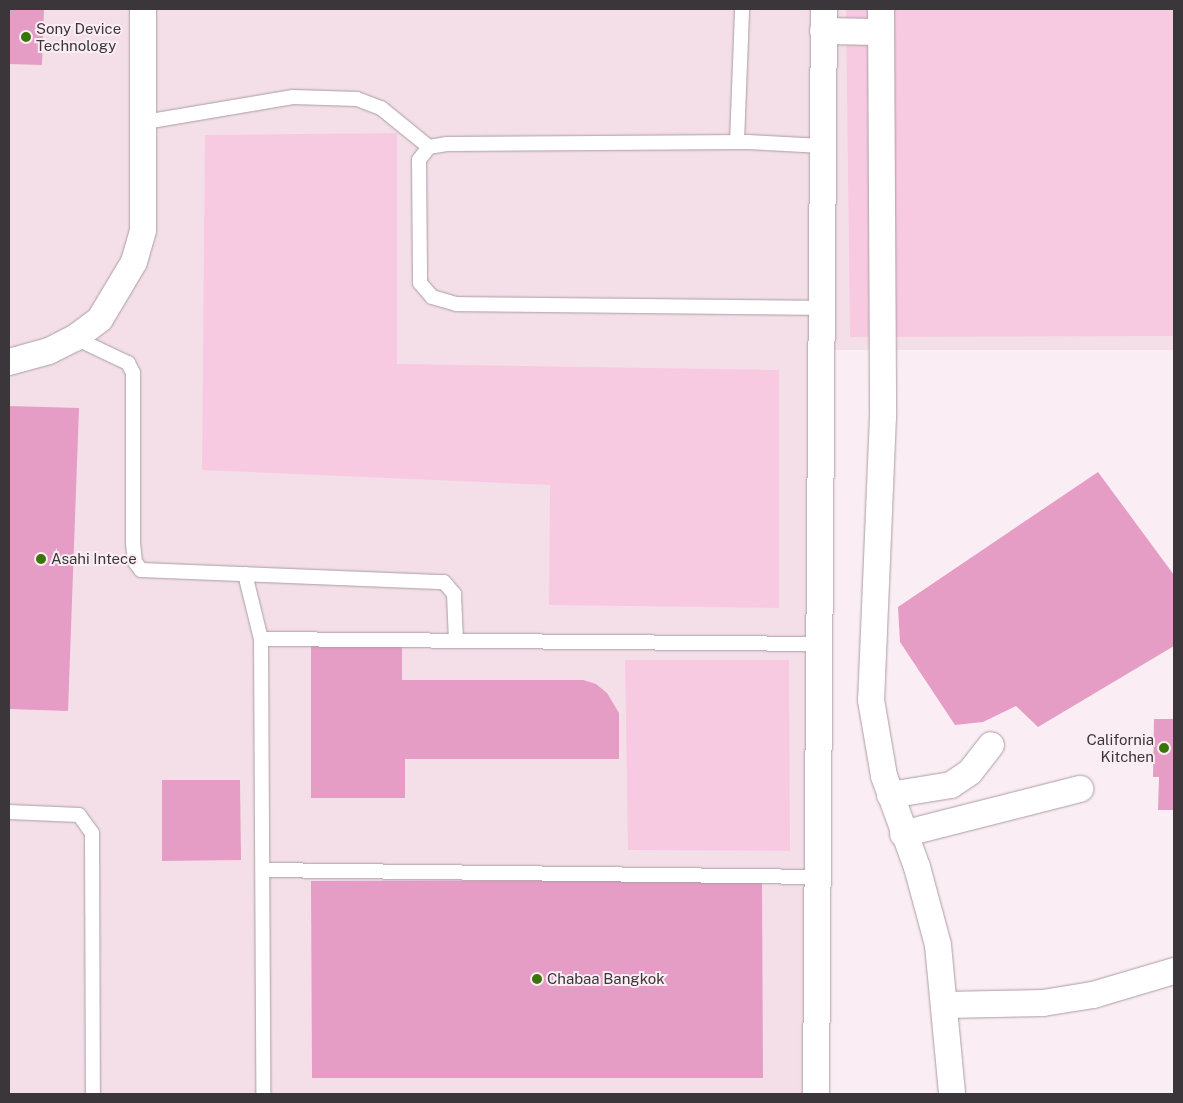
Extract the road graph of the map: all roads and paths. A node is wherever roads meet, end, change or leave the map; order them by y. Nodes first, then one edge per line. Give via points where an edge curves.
1 (143, 9) edge
2 (742, 9) edge
3 (824, 20) edge
4 (880, 21) edge
5 (144, 122) junction
6 (742, 142) junction
7 (822, 146) junction
8 (429, 148) junction
9 (824, 308) junction
10 (75, 338) junction
11 (9, 362) edge
12 (245, 574) junction
13 (260, 639) junction
14 (456, 641) junction
15 (821, 644) junction
16 (990, 745) dead end
17 (1080, 789) dead end
18 (890, 795) junction
19 (9, 812) edge
20 (903, 834) junction
21 (263, 870) junction
22 (818, 877) junction
23 (1173, 976) edge
24 (945, 1006) junction
25 (93, 1094) edge
26 (263, 1094) edge
27 (816, 1094) edge
28 (952, 1094) edge

1 - 5 street
2 - 6 lane
3 - 4 street
3 - 7 street
4 - 18 street via 883,416 871,700 876,742
5 - 8 lane via 293,98 357,99 381,108
5 - 10 street via 143,230 134,262 100,319
6 - 7 lane
6 - 8 lane via 447,144
7 - 9 street
8 - 9 lane via 419,160 420,283 432,298 456,304
9 - 15 street
10 - 11 street via 48,351
10 - 12 lane via 128,363 133,373 135,562 141,570 157,572
12 - 13 lane
12 - 14 lane via 444,582 454,594
13 - 14 lane
13 - 21 lane
14 - 15 lane
15 - 22 street
16 - 18 street via 970,772 951,785
17 - 20 street
18 - 20 street
19 - 25 lane via 80,816 92,832
20 - 24 street via 917,867 938,945
21 - 22 lane
21 - 26 lane
22 - 27 street
23 - 24 street via 1093,996 1044,1002
24 - 28 street

